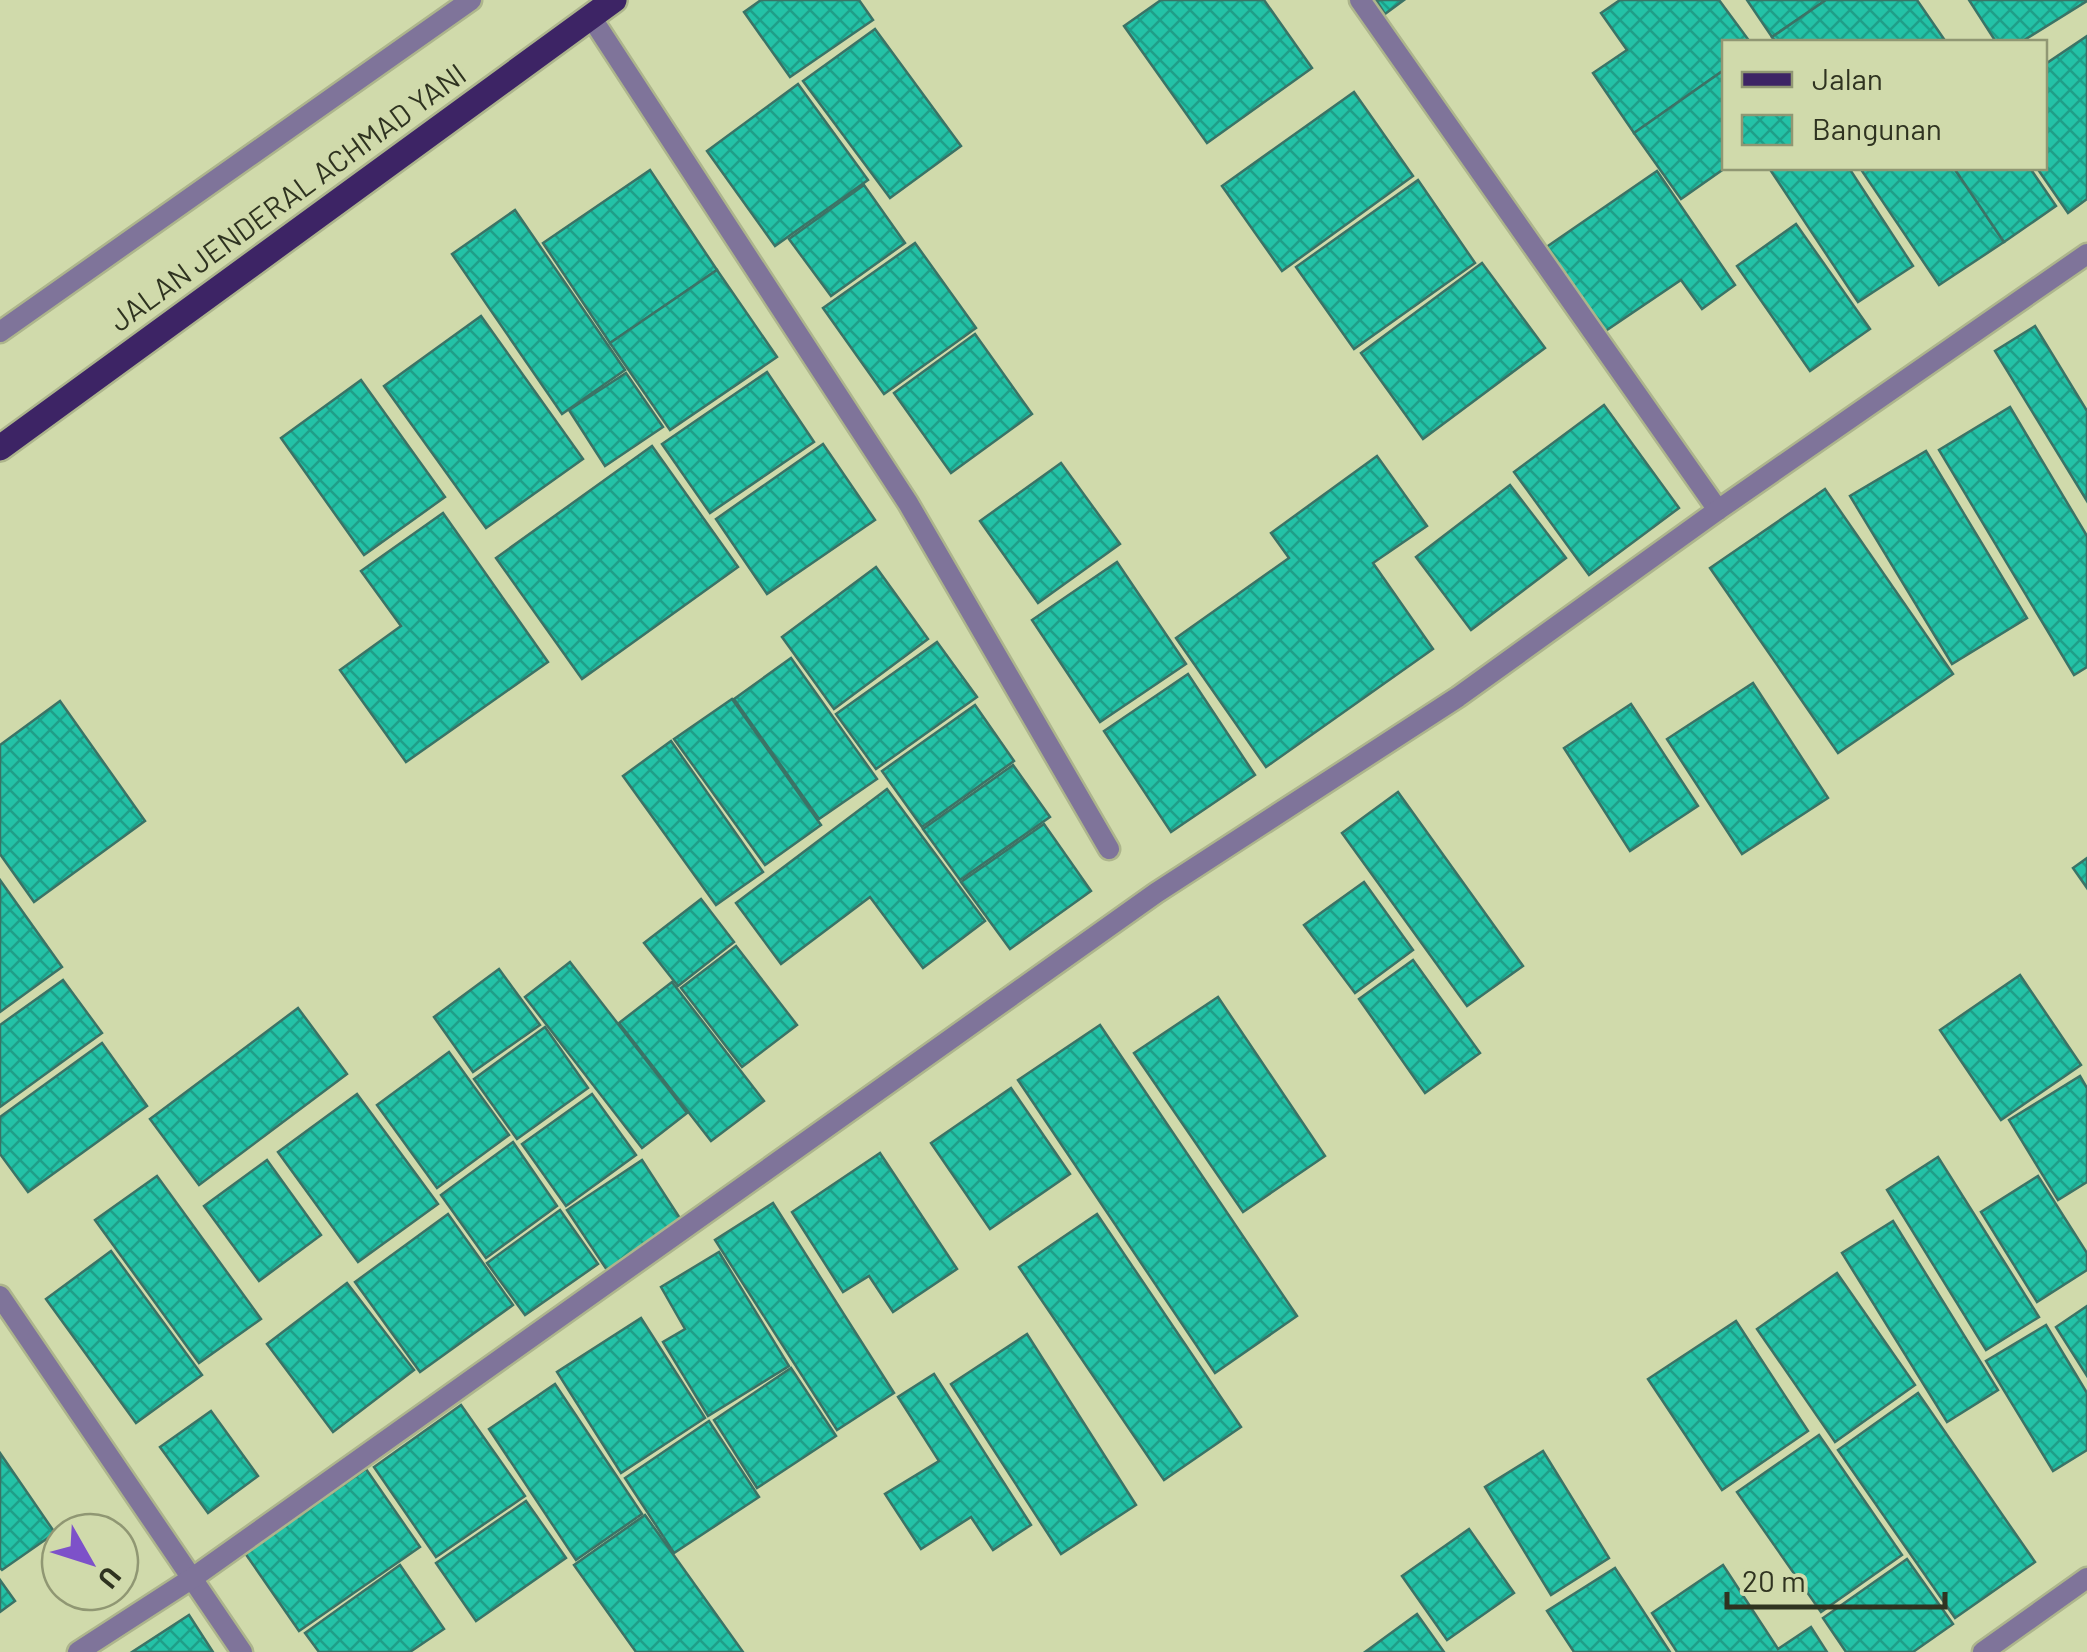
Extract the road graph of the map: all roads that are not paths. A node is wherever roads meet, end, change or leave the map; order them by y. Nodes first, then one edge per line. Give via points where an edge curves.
1 (471, 0) edge
2 (614, 0) edge
3 (1360, 0) edge
4 (591, 17) junction
5 (2087, 254) edge
6 (0, 332) edge
7 (0, 448) edge
8 (1718, 510) junction
9 (1109, 849) dead end
10 (0, 1296) edge
11 (194, 1576) junction
12 (2087, 1578) edge
13 (78, 1652) edge
14 (242, 1652) edge
15 (1982, 1652) edge

1 - 6 street
2 - 4 main road, JALAN JENDERAL ACHMAD YANI
3 - 8 street
4 - 7 main road, JALAN JENDERAL ACHMAD YANI
4 - 9 street via 908,503
5 - 8 street
8 - 11 street via 1458,697 1156,893
10 - 11 street
11 - 13 street
11 - 14 street
12 - 15 street

